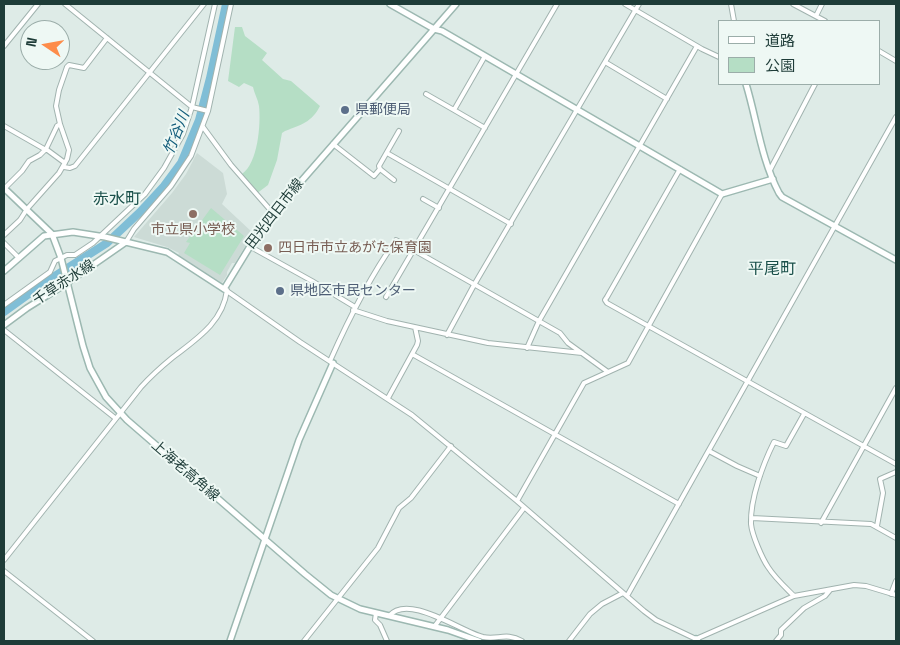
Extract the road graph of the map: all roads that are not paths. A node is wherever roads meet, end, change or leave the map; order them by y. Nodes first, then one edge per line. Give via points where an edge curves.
1 (38, 4) edge
2 (66, 4) edge
3 (204, 4) edge
4 (215, 4) edge
5 (231, 4) edge
6 (390, 4) edge
7 (456, 4) edge
8 (558, 4) edge
9 (625, 4) edge
10 (639, 4) edge
11 (731, 4) edge
12 (793, 4) edge
13 (822, 4) edge
14 (636, 10) junction
15 (816, 16) junction
16 (734, 20) edge
17 (823, 20) edge
18 (434, 29) junction
19 (107, 38) junction
20 (4, 46) edge
21 (697, 46) junction
22 (880, 53) edge
23 (485, 56) junction
24 (718, 56) edge
25 (896, 61) edge
26 (605, 62) junction
27 (150, 73) junction
28 (517, 74) junction
29 (746, 85) edge
30 (814, 85) edge
31 (426, 94) dead end
32 (667, 99) junction
33 (192, 107) junction
34 (578, 109) junction
35 (454, 110) junction
36 (207, 111) junction
37 (896, 117) edge
38 (60, 124) junction
39 (4, 126) edge
40 (203, 127) junction
41 (485, 128) junction
42 (400, 131) dead end
43 (333, 144) junction
44 (640, 146) junction
45 (46, 149) junction
46 (387, 152) junction
47 (65, 165) junction
48 (380, 169) junction
49 (680, 169) junction
50 (770, 170) junction
51 (773, 179) junction
52 (394, 180) dead end
53 (4, 188) edge
54 (450, 189) junction
55 (722, 194) junction
56 (423, 199) dead end
57 (439, 208) junction
58 (27, 209) junction
59 (274, 213) junction
60 (511, 224) junction
61 (835, 227) junction
62 (52, 234) junction
63 (4, 235) edge
64 (102, 237) junction
65 (124, 242) junction
66 (4, 243) edge
67 (249, 246) junction
68 (414, 250) junction
69 (19, 258) junction
70 (61, 259) junction
71 (896, 260) edge
72 (4, 272) edge
73 (67, 281) junction
74 (474, 285) junction
75 (225, 289) junction
76 (386, 298) dead end
77 (4, 305) edge
78 (354, 308) junction
79 (539, 321) junction
80 (4, 325) edge
81 (649, 326) junction
82 (415, 327) junction
83 (4, 330) edge
84 (447, 335) junction
85 (527, 348) junction
86 (582, 353) junction
87 (412, 354) junction
88 (332, 362) junction
89 (608, 372) junction
90 (748, 382) junction
91 (896, 388) edge
92 (388, 398) junction
93 (120, 413) junction
94 (804, 414) junction
95 (115, 418) junction
96 (555, 434) junction
97 (451, 446) junction
98 (863, 446) junction
99 (709, 451) junction
100 (896, 464) edge
101 (896, 472) edge
102 (760, 476) junction
103 (517, 501) junction
104 (679, 504) junction
105 (524, 508) junction
106 (752, 518) junction
107 (821, 523) junction
108 (877, 526) junction
109 (896, 538) edge
110 (264, 539) junction
111 (4, 560) edge
112 (4, 571) edge
113 (896, 581) edge
114 (830, 590) junction
115 (623, 593) junction
116 (891, 594) junction
117 (896, 595) edge
118 (627, 596) junction
119 (794, 596) junction
120 (338, 598) junction
121 (376, 613) junction
122 (389, 616) junction
123 (440, 618) junction
124 (434, 627) junction
125 (697, 640) edge
126 (93, 641) edge
127 (230, 641) edge
128 (304, 641) edge
129 (387, 641) edge
130 (479, 641) edge
131 (522, 641) edge
132 (569, 641) edge
133 (776, 641) edge

1 - 20 street
2 - 19 street
3 - 27 street
4 - 33 street
5 - 36 street
6 - 18 main road
7 - 18 main road, 田光四日市線
8 - 28 street
9 - 14 street
10 - 14 street
11 - 16 street
12 - 15 street
13 - 15 street
14 - 21 street
14 - 26 street
15 - 17 street
18 - 23 main road
18 - 43 main road, 田光四日市線
19 - 27 street
19 - 38 street via 84,68 67,67 57,98
21 - 24 street
21 - 32 street
22 - 25 street
23 - 28 main road
23 - 35 street
26 - 32 street
26 - 34 street
27 - 33 street
27 - 47 street via 75,166
28 - 34 main road
28 - 41 street
29 - 50 main road
30 - 50 street
31 - 35 street
32 - 44 street
33 - 36 street
33 - 64 street via 183,134 164,168 145,194
34 - 44 main road
34 - 60 street
35 - 41 street
36 - 40 street
37 - 61 street
38 - 45 street
38 - 47 street via 69,150
39 - 45 street
40 - 59 street via 231,165
40 - 65 street via 186,165
41 - 54 street
42 - 46 street
43 - 48 street via 374,176
43 - 59 main road, 田光四日市線
44 - 49 main road
44 - 79 street
45 - 47 street
45 - 53 street via 29,161
46 - 48 street
46 - 54 street
47 - 58 street
48 - 52 street
49 - 55 main road
49 - 81 street via 606,300
50 - 51 main road
51 - 55 main road
51 - 61 main road via 782,196
53 - 58 main road, 上海老高角線
54 - 57 street
54 - 60 street
55 - 81 street
56 - 57 street
57 - 68 street
58 - 62 main road, 上海老高角線
58 - 63 street
59 - 67 main road, 田光四日市線
60 - 74 street
61 - 71 main road
61 - 90 street
62 - 64 main road via 73,232
62 - 69 main road via 44,236
62 - 70 main road, 上海老高角線
64 - 65 main road
64 - 70 street via 76,255
65 - 73 main road, 千草赤水線
65 - 75 main road via 167,252
66 - 69 street
67 - 75 main road, 田光四日市線
67 - 78 street
68 - 74 street
68 - 76 street
68 - 78 street via 396,240 375,269
69 - 72 main road
70 - 73 main road, 上海老高角線
70 - 77 street via 55,261 50,272
73 - 80 main road, 千草赤水線
73 - 93 main road, 上海老高角線 via 90,368
74 - 79 street
74 - 84 street
75 - 88 street
75 - 93 street via 220,311 202,336 158,369
78 - 82 street via 387,321
78 - 88 street
79 - 85 street
79 - 86 street via 560,333
81 - 89 street via 628,364
81 - 90 street
82 - 84 street
82 - 87 street via 418,341
83 - 95 street
84 - 85 street
85 - 86 street
86 - 89 street
87 - 92 street
87 - 96 street
88 - 92 street
88 - 110 main road via 299,440
89 - 96 street via 584,383
90 - 94 street
90 - 99 street
91 - 98 street
92 - 97 street
93 - 95 street
93 - 110 main road, 上海老高角線
94 - 98 street
94 - 102 street via 786,446 774,442
95 - 111 street
96 - 103 street
96 - 104 street
97 - 103 street
97 - 120 street via 411,498 398,508 378,548
98 - 100 street
98 - 107 street
99 - 102 street
99 - 104 street
101 - 108 street via 880,479 883,492
102 - 106 street
103 - 105 street
104 - 118 street
105 - 115 street
105 - 123 street
106 - 107 street
106 - 119 street via 752,527 767,566
107 - 108 street
108 - 109 street
110 - 120 main road, 上海老高角線
110 - 127 main road
112 - 126 street
113 - 116 street
114 - 116 street via 854,585
114 - 119 street
114 - 133 street via 787,624
115 - 118 street
115 - 132 street via 590,614
116 - 117 street
118 - 125 street via 656,620
119 - 125 street
120 - 121 main road, 上海老高角線
120 - 128 street
121 - 122 main road, 上海老高角線
121 - 129 street via 375,620
122 - 123 street via 393,611 407,608
122 - 124 main road, 上海老高角線
123 - 124 street
123 - 131 street via 483,636 515,637
124 - 130 main road, 上海老高角線

